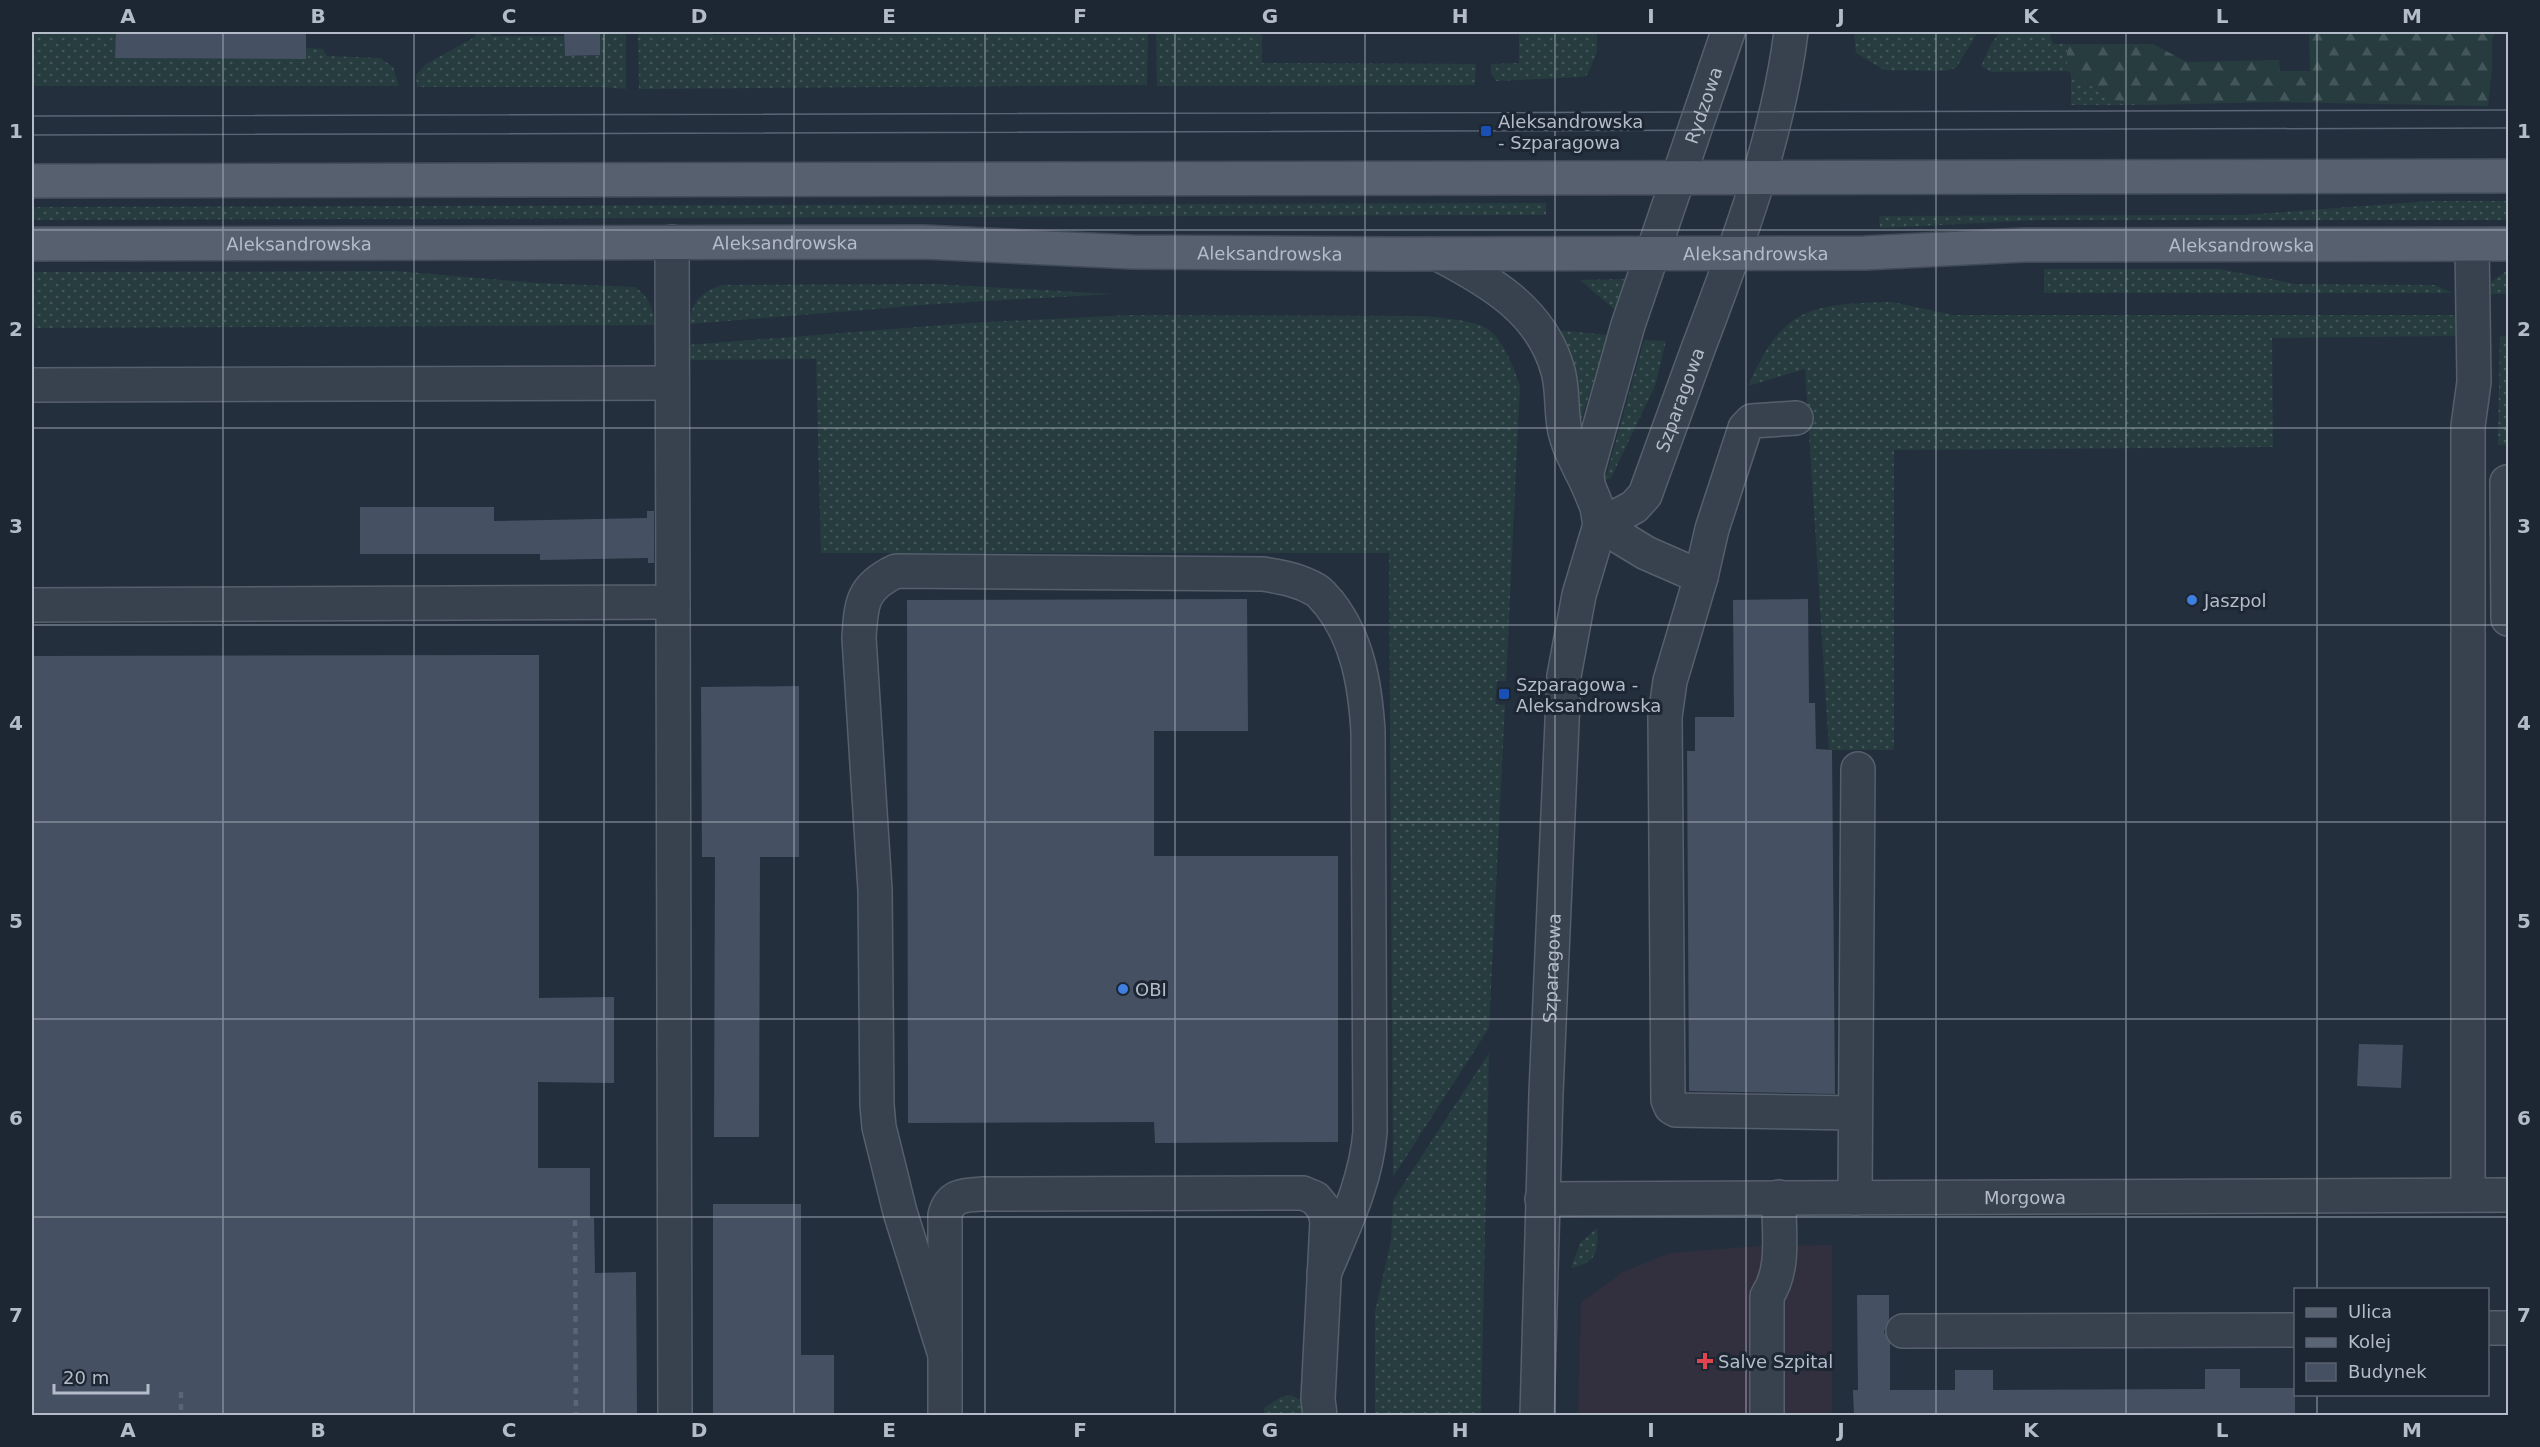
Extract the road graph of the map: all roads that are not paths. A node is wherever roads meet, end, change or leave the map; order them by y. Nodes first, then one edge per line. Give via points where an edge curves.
1 (1728, 32) edge
2 (1791, 32) edge
3 (2508, 176) edge
4 (1678, 178) junction
5 (1759, 178) junction
6 (32, 181) edge
7 (672, 242) junction
8 (32, 244) edge
9 (2472, 244) junction
10 (2508, 244) edge
11 (1651, 253) junction
12 (1438, 254) junction
13 (1734, 254) junction
14 (672, 383) junction
15 (32, 385) edge
16 (1796, 418) dead end
17 (2507, 482) dead end
18 (1588, 485) junction
19 (1600, 525) junction
20 (1701, 577) junction
21 (673, 602) junction
22 (32, 605) edge
23 (2508, 619) edge
24 (1858, 769) dead end
25 (1855, 1113) junction
26 (2468, 1195) junction
27 (2508, 1195) edge
28 (1779, 1197) junction
29 (1856, 1198) junction
30 (1542, 1199) junction
31 (1324, 1274) junction
32 (2489, 1328) edge
33 (2508, 1328) edge
34 (2294, 1329) edge
35 (1903, 1331) dead end
36 (945, 1355) junction
37 (675, 1416) edge
38 (945, 1416) edge
39 (1320, 1416) edge
40 (1537, 1416) edge
41 (1767, 1416) edge

1 - 4 street, Rydzowa
2 - 5 street via 1777,111
3 - 5 main road
4 - 5 main road
4 - 6 main road
4 - 11 street, Rydzowa
5 - 13 street, Szparagowa
7 - 8 main road, Aleksandrowska
7 - 12 main road, Aleksandrowska via 974,243 1132,252
7 - 14 street
9 - 10 main road, Aleksandrowska
9 - 13 main road, Aleksandrowska via 2024,244 1865,253
9 - 26 street via 2474,382 2468,426
11 - 12 main road, Aleksandrowska
11 - 13 main road, Aleksandrowska
11 - 18 street via 1587,472
12 - 18 street via 1494,285 1536,325 1554,357 1567,441
13 - 19 street, Szparagowa via 1645,495 1634,507
14 - 15 street
14 - 21 street
16 - 20 street via 1752,422 1745,428 1712,529
17 - 23 street
18 - 19 street
19 - 20 street via 1646,553
19 - 30 street, Szparagowa via 1577,605 1564,676
20 - 25 street via 1670,681 1665,717 1668,1101 1676,1110
21 - 22 street
21 - 37 street
24 - 25 street
25 - 29 street
26 - 27 street, Morgowa
26 - 29 street, Morgowa
28 - 29 street, Morgowa
28 - 30 street, Morgowa
28 - 41 street via 1779,1265 1775,1284 1767,1296
30 - 40 street, Szparagowa
31 - 36 street via 1324,1209 1315,1198 1303,1193 963,1195 953,1199 945,1215
31 - 36 street via 1362,1179 1370,1132 1366,698 1359,665 1336,613 1319,591 1292,578 1263,574 896,571 878,580 866,594 859,638 875,890 877,1105 900,1212
31 - 39 street
32 - 33 street
34 - 35 street
36 - 38 street

